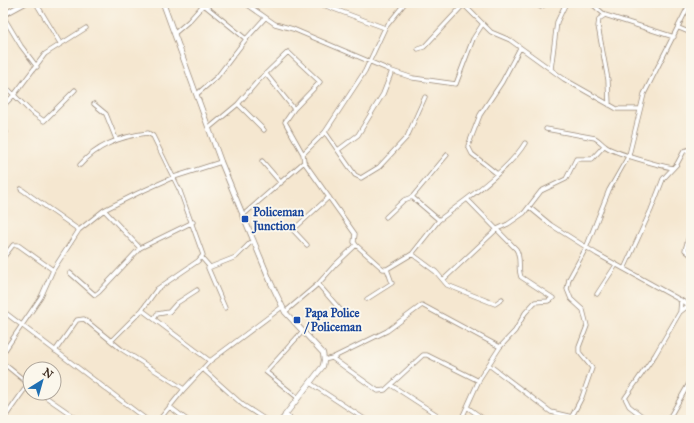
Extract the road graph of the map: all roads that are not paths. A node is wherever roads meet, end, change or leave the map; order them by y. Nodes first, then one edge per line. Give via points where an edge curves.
1 (25, 3) edge
2 (36, 3) edge
3 (163, 3) edge
4 (245, 3) edge
5 (318, 3) edge
6 (405, 3) edge
7 (533, 3) edge
8 (547, 3) edge
9 (566, 3) edge
10 (591, 3) edge
11 (690, 3) edge
12 (204, 4) edge
13 (463, 4) edge
14 (3, 15) edge
15 (605, 15) junction
16 (265, 18) junction
17 (482, 25) junction
18 (86, 28) dead end
19 (386, 28) junction
20 (679, 28) junction
21 (175, 33) junction
22 (691, 33) edge
23 (674, 37) junction
24 (246, 39) junction
25 (60, 43) junction
26 (520, 48) junction
27 (418, 49) dead end
28 (370, 62) junction
29 (37, 67) junction
30 (551, 69) junction
31 (392, 71) junction
32 (266, 74) junction
33 (3, 84) edge
34 (75, 90) dead end
35 (197, 94) junction
36 (14, 95) junction
37 (425, 97) dead end
38 (94, 104) dead end
39 (238, 104) junction
40 (609, 105) junction
41 (3, 106) edge
42 (294, 109) junction
43 (639, 109) junction
44 (3, 126) edge
45 (209, 128) junction
46 (546, 129) dead end
47 (264, 130) dead end
48 (325, 132) junction
49 (3, 139) edge
50 (116, 139) junction
51 (525, 143) dead end
52 (604, 146) junction
53 (691, 149) edge
54 (338, 150) junction
55 (304, 154) junction
56 (447, 155) dead end
57 (629, 155) junction
58 (262, 161) dead end
59 (221, 162) junction
60 (304, 162) junction
61 (80, 165) dead end
62 (673, 168) junction
63 (496, 173) junction
64 (174, 177) junction
65 (281, 183) junction
66 (21, 189) dead end
67 (329, 197) junction
68 (412, 197) junction
69 (466, 199) junction
70 (529, 207) junction
71 (104, 210) junction
72 (242, 216) junction
73 (386, 217) dead end
74 (439, 220) junction
75 (193, 222) junction
76 (497, 229) junction
77 (691, 229) edge
78 (79, 230) junction
79 (252, 241) junction
80 (307, 245) dead end
81 (356, 245) junction
82 (140, 248) junction
83 (586, 248) junction
84 (412, 254) junction
85 (691, 255) edge
86 (3, 258) edge
87 (202, 258) junction
88 (616, 265) junction
89 (209, 266) junction
90 (387, 269) junction
91 (624, 269) junction
92 (53, 270) junction
93 (70, 273) dead end
94 (443, 280) junction
95 (318, 284) junction
96 (197, 290) dead end
97 (597, 294) dead end
98 (502, 299) dead end
99 (367, 300) dead end
100 (681, 300) junction
101 (690, 306) edge
102 (282, 307) junction
103 (225, 308) dead end
104 (142, 310) junction
105 (3, 311) edge
106 (285, 312) junction
107 (680, 312) junction
108 (343, 313) dead end
109 (154, 320) junction
110 (23, 326) junction
111 (302, 332) junction
112 (111, 341) junction
113 (500, 347) junction
114 (55, 351) junction
115 (3, 354) edge
116 (332, 358) junction
117 (324, 360) junction
118 (210, 361) junction
119 (3, 362) edge
120 (489, 364) junction
121 (204, 370) junction
122 (22, 378) edge
123 (691, 380) edge
124 (478, 381) junction
125 (310, 383) junction
126 (391, 385) junction
127 (184, 389) junction
128 (22, 394) edge
129 (298, 398) junction
130 (52, 401) edge
131 (170, 407) junction
132 (467, 407) junction
133 (285, 415) junction
134 (573, 416) junction
135 (4, 418) edge
136 (9, 420) edge
137 (79, 420) edge
138 (146, 420) edge
139 (159, 420) edge
140 (187, 420) edge
141 (266, 420) edge
142 (281, 420) edge
143 (292, 420) edge
144 (366, 420) edge
145 (445, 420) edge
146 (461, 420) edge
147 (485, 420) edge
148 (570, 420) edge
149 (586, 420) edge
150 (647, 420) edge
151 (668, 420) edge

1 - 14 street
2 - 25 street
3 - 21 street
4 - 16 street
5 - 19 street
6 - 19 street
7 - 8 street via 541,7
9 - 30 street via 557,22
10 - 15 street
11 - 20 street
12 - 21 street
12 - 24 street
13 - 17 street
13 - 27 street via 424,47
14 - 29 street
15 - 23 street
15 - 40 street via 599,19 598,26 607,73
16 - 24 street
16 - 28 street
17 - 26 street
17 - 31 street via 473,39 456,84 413,78
18 - 25 street
19 - 28 street
20 - 22 street
20 - 23 street
21 - 35 street
23 - 43 street via 644,94
24 - 35 street via 217,77
25 - 29 street via 42,57
26 - 30 street
26 - 63 street via 480,115 468,146 472,154
28 - 31 street
28 - 48 street
29 - 36 street
30 - 40 street
31 - 54 street via 383,94 358,135
32 - 39 street
32 - 42 street
32 - 42 street via 288,52 319,80 320,85
33 - 36 street
34 - 36 street via 44,121
35 - 45 street
36 - 41 street
37 - 54 street via 407,137 379,167 361,178 355,175
38 - 50 street via 106,114
39 - 45 street
39 - 47 street
40 - 43 street via 617,109
42 - 55 street via 285,122
43 - 57 street
44 - 49 street via 6,132
45 - 59 street
46 - 52 street via 595,138
48 - 54 street
48 - 55 street
50 - 61 street via 91,153
50 - 64 street via 148,133 153,136
51 - 63 street via 519,154
52 - 57 street
52 - 70 street via 592,159 576,159 566,179 541,191
53 - 62 street via 684,150
55 - 60 street
56 - 68 street
57 - 62 street
57 - 83 street via 604,200
58 - 65 street
59 - 64 street
59 - 72 street
60 - 65 street
60 - 67 street
62 - 91 street via 663,178
63 - 69 street
64 - 71 street
64 - 75 street
65 - 72 street
66 - 78 street
67 - 80 street via 292,230
67 - 81 street via 355,234
68 - 73 street via 404,200
68 - 74 street
69 - 74 street
69 - 76 street
70 - 76 street via 508,224
70 - 83 street via 550,225
71 - 78 street
71 - 82 street
72 - 79 street
74 - 84 street
75 - 82 street
75 - 87 street
76 - 94 street
76 - 113 street via 519,253 521,277 553,298 535,302 530,306 515,331
77 - 85 street via 685,250
78 - 92 street
79 - 89 street via 236,257
79 - 102 street
81 - 90 street via 383,269
81 - 95 street
82 - 93 street via 95,295
83 - 88 street
83 - 134 street via 569,279 567,290 571,299 583,310 586,319 587,326 579,352 592,368
84 - 90 street
84 - 94 street
86 - 92 street via 13,245 18,245
87 - 89 street
87 - 104 street via 157,289
88 - 91 street
88 - 97 street
89 - 103 street
90 - 99 street via 392,283
91 - 100 street
92 - 110 street via 41,297
94 - 98 street via 447,286 495,304
95 - 106 street
95 - 108 street
96 - 109 street via 177,303 169,312 157,314
100 - 101 street
100 - 107 street
101 - 107 street
102 - 106 street
102 - 118 street
104 - 109 street
104 - 112 street
105 - 110 street
106 - 111 street
107 - 150 street via 655,355 625,398 629,406
109 - 118 street
110 - 114 street
110 - 115 street
111 - 117 street via 323,353
111 - 129 street via 266,372
112 - 114 street via 84,319 80,319
112 - 127 street
113 - 116 street via 422,306 387,330
113 - 120 street
114 - 138 street
116 - 117 street
116 - 126 street via 373,389 385,390
117 - 125 street via 323,366
118 - 121 street
119 - 122 street
120 - 124 street
120 - 134 street via 551,412
121 - 127 street
121 - 141 street via 243,405
123 - 151 street
124 - 126 street via 423,355
124 - 132 street
125 - 129 street
125 - 144 street
126 - 145 street
127 - 131 street
128 - 135 street
129 - 133 street
130 - 137 street
131 - 139 street
131 - 140 street
132 - 146 street
132 - 147 street
133 - 142 street
133 - 143 street
134 - 148 street
134 - 149 street
135 - 136 street

